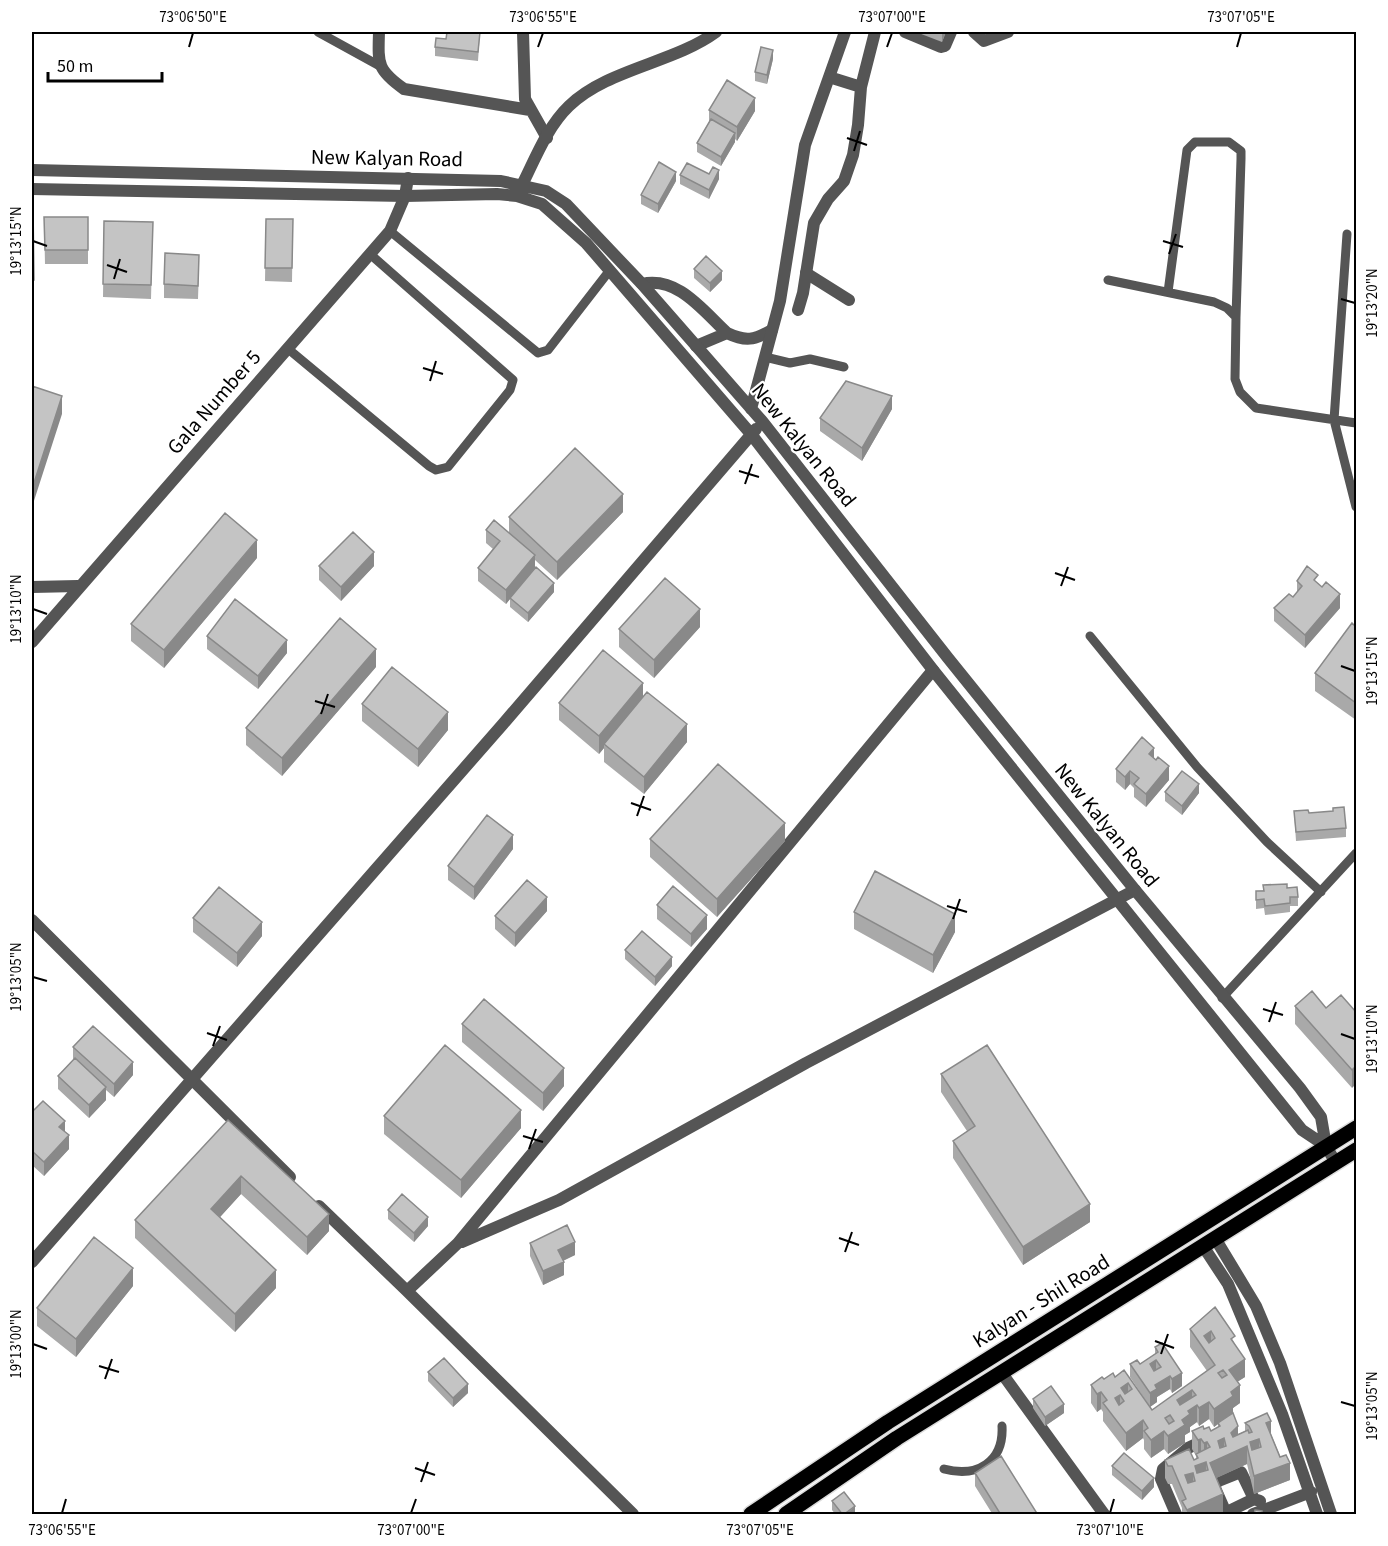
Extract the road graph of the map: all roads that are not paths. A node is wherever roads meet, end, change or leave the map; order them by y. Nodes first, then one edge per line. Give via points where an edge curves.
1 (318, 32) edge
2 (379, 32) edge
3 (523, 32) edge
4 (716, 32) edge
5 (844, 32) edge
6 (875, 32) edge
7 (905, 32) edge
8 (951, 32) edge
9 (974, 32) edge
10 (1008, 32) edge
11 (378, 65) junction
12 (829, 76) junction
13 (861, 87) junction
14 (530, 110) junction
15 (547, 138) junction
16 (32, 170) edge
17 (408, 178) junction
18 (32, 189) edge
19 (520, 190) junction
20 (405, 196) junction
21 (390, 231) junction
22 (1347, 234) dead end
23 (790, 245) junction
24 (809, 248) junction
25 (370, 254) junction
26 (610, 270) junction
27 (806, 273) junction
28 (1108, 280) dead end
29 (642, 284) junction
30 (1168, 292) junction
31 (849, 300) dead end
32 (798, 310) dead end
33 (1236, 318) junction
34 (772, 330) junction
35 (727, 333) junction
36 (696, 346) junction
37 (287, 348) junction
38 (765, 357) junction
39 (844, 367) dead end
40 (722, 375) junction
41 (710, 385) junction
42 (751, 409) junction
43 (1334, 420) junction
44 (762, 421) junction
45 (1356, 423) edge
46 (751, 434) junction
47 (1356, 507) edge
48 (78, 586) junction
49 (32, 587) edge
50 (1090, 636) dead end
51 (32, 642) edge
52 (933, 670) junction
53 (1356, 853) edge
54 (1135, 890) junction
55 (1321, 892) junction
56 (1119, 898) junction
57 (32, 920) edge
58 (1222, 998) junction
59 (190, 1081) junction
60 (1356, 1128) edge
61 (1326, 1146) junction
62 (1356, 1150) edge
63 (1336, 1163) junction
64 (1209, 1242) junction
65 (458, 1243) junction
66 (32, 1262) edge
67 (406, 1291) junction
68 (1001, 1372) junction
69 (1002, 1426) dead end
70 (1213, 1437) edge
71 (944, 1469) dead end
72 (1311, 1492) junction
73 (1254, 1499) junction
74 (1259, 1512) edge
75 (1225, 1514) edge
76 (633, 1515) edge
77 (751, 1515) edge
78 (786, 1515) edge
79 (1104, 1515) edge
80 (1176, 1515) edge
81 (1317, 1515) edge
82 (1331, 1515) edge

1 - 11 lane
2 - 11 street
3 - 14 street via 525,99
4 - 15 street via 594,88 570,105
5 - 12 street
6 - 13 street
7 - 8 street via 941,47
9 - 10 street via 984,41
11 - 14 street via 404,89
12 - 13 street
12 - 23 street via 805,146
13 - 24 street via 853,155 844,181 814,223
14 - 15 street
15 - 19 street
16 - 17 street, New Kalyan Road
17 - 19 street, New Kalyan Road via 501,181
17 - 20 street, Gala Number 5
18 - 20 street
19 - 20 street
19 - 26 street, New Kalyan Road via 560,217
19 - 29 street, New Kalyan Road via 546,191 566,204
20 - 21 street, Gala Number 5
21 - 25 street, Gala Number 5
21 - 26 lane via 538,353 548,350
22 - 43 lane
23 - 24 street
23 - 34 street
24 - 27 street
25 - 37 street, Gala Number 5
25 - 37 lane via 513,380 510,390 448,467 436,470 429,466
26 - 41 street, New Kalyan Road
27 - 31 street
27 - 32 street
28 - 30 lane
29 - 35 street via 656,281 682,290
29 - 36 street, New Kalyan Road
30 - 33 lane via 1214,302
30 - 33 lane via 1187,150 1195,142 1229,142 1240,151 1241,159
33 - 43 lane via 1235,379 1240,392 1256,408
34 - 35 street via 755,340 742,340
34 - 38 street
35 - 36 street
36 - 40 street, New Kalyan Road
37 - 48 street, Gala Number 5
38 - 39 lane via 790,363 810,359
38 - 42 street
40 - 41 street
40 - 42 street, New Kalyan Road
41 - 46 street, New Kalyan Road
42 - 44 street, New Kalyan Road
43 - 45 lane
43 - 47 lane
44 - 46 street
44 - 54 street, New Kalyan Road
46 - 52 street, New Kalyan Road
46 - 59 street
48 - 49 street
48 - 51 street, Gala Number 5
50 - 55 lane via 1197,767 1267,842
52 - 56 street, New Kalyan Road
52 - 65 street
53 - 55 lane
54 - 56 street
54 - 58 street, New Kalyan Road
55 - 58 lane
56 - 61 street, New Kalyan Road via 1302,1130
56 - 65 street via 806,1063 559,1200
57 - 59 street
58 - 61 street, New Kalyan Road via 1321,1117
59 - 66 street
59 - 67 street
60 - 61 main road, Kalyan - Shil Road
61 - 63 street, New Kalyan Road
61 - 77 main road, Kalyan - Shil Road via 888,1422
62 - 63 main road, Kalyan - Shil Road
63 - 64 main road, Kalyan - Shil Road
64 - 68 main road, Kalyan - Shil Road
64 - 72 street
64 - 82 street via 1256,1306 1280,1363
65 - 67 street
67 - 76 street
68 - 78 main road, Kalyan - Shil Road
68 - 79 street
69 - 71 lane via 998,1448 981,1468 971,1472
70 - 80 street via 1186,1457 1164,1466 1161,1473
72 - 74 street
72 - 81 street
73 - 74 street via 1262,1502
73 - 75 street
73 - 75 street via 1241,1472 1216,1482

